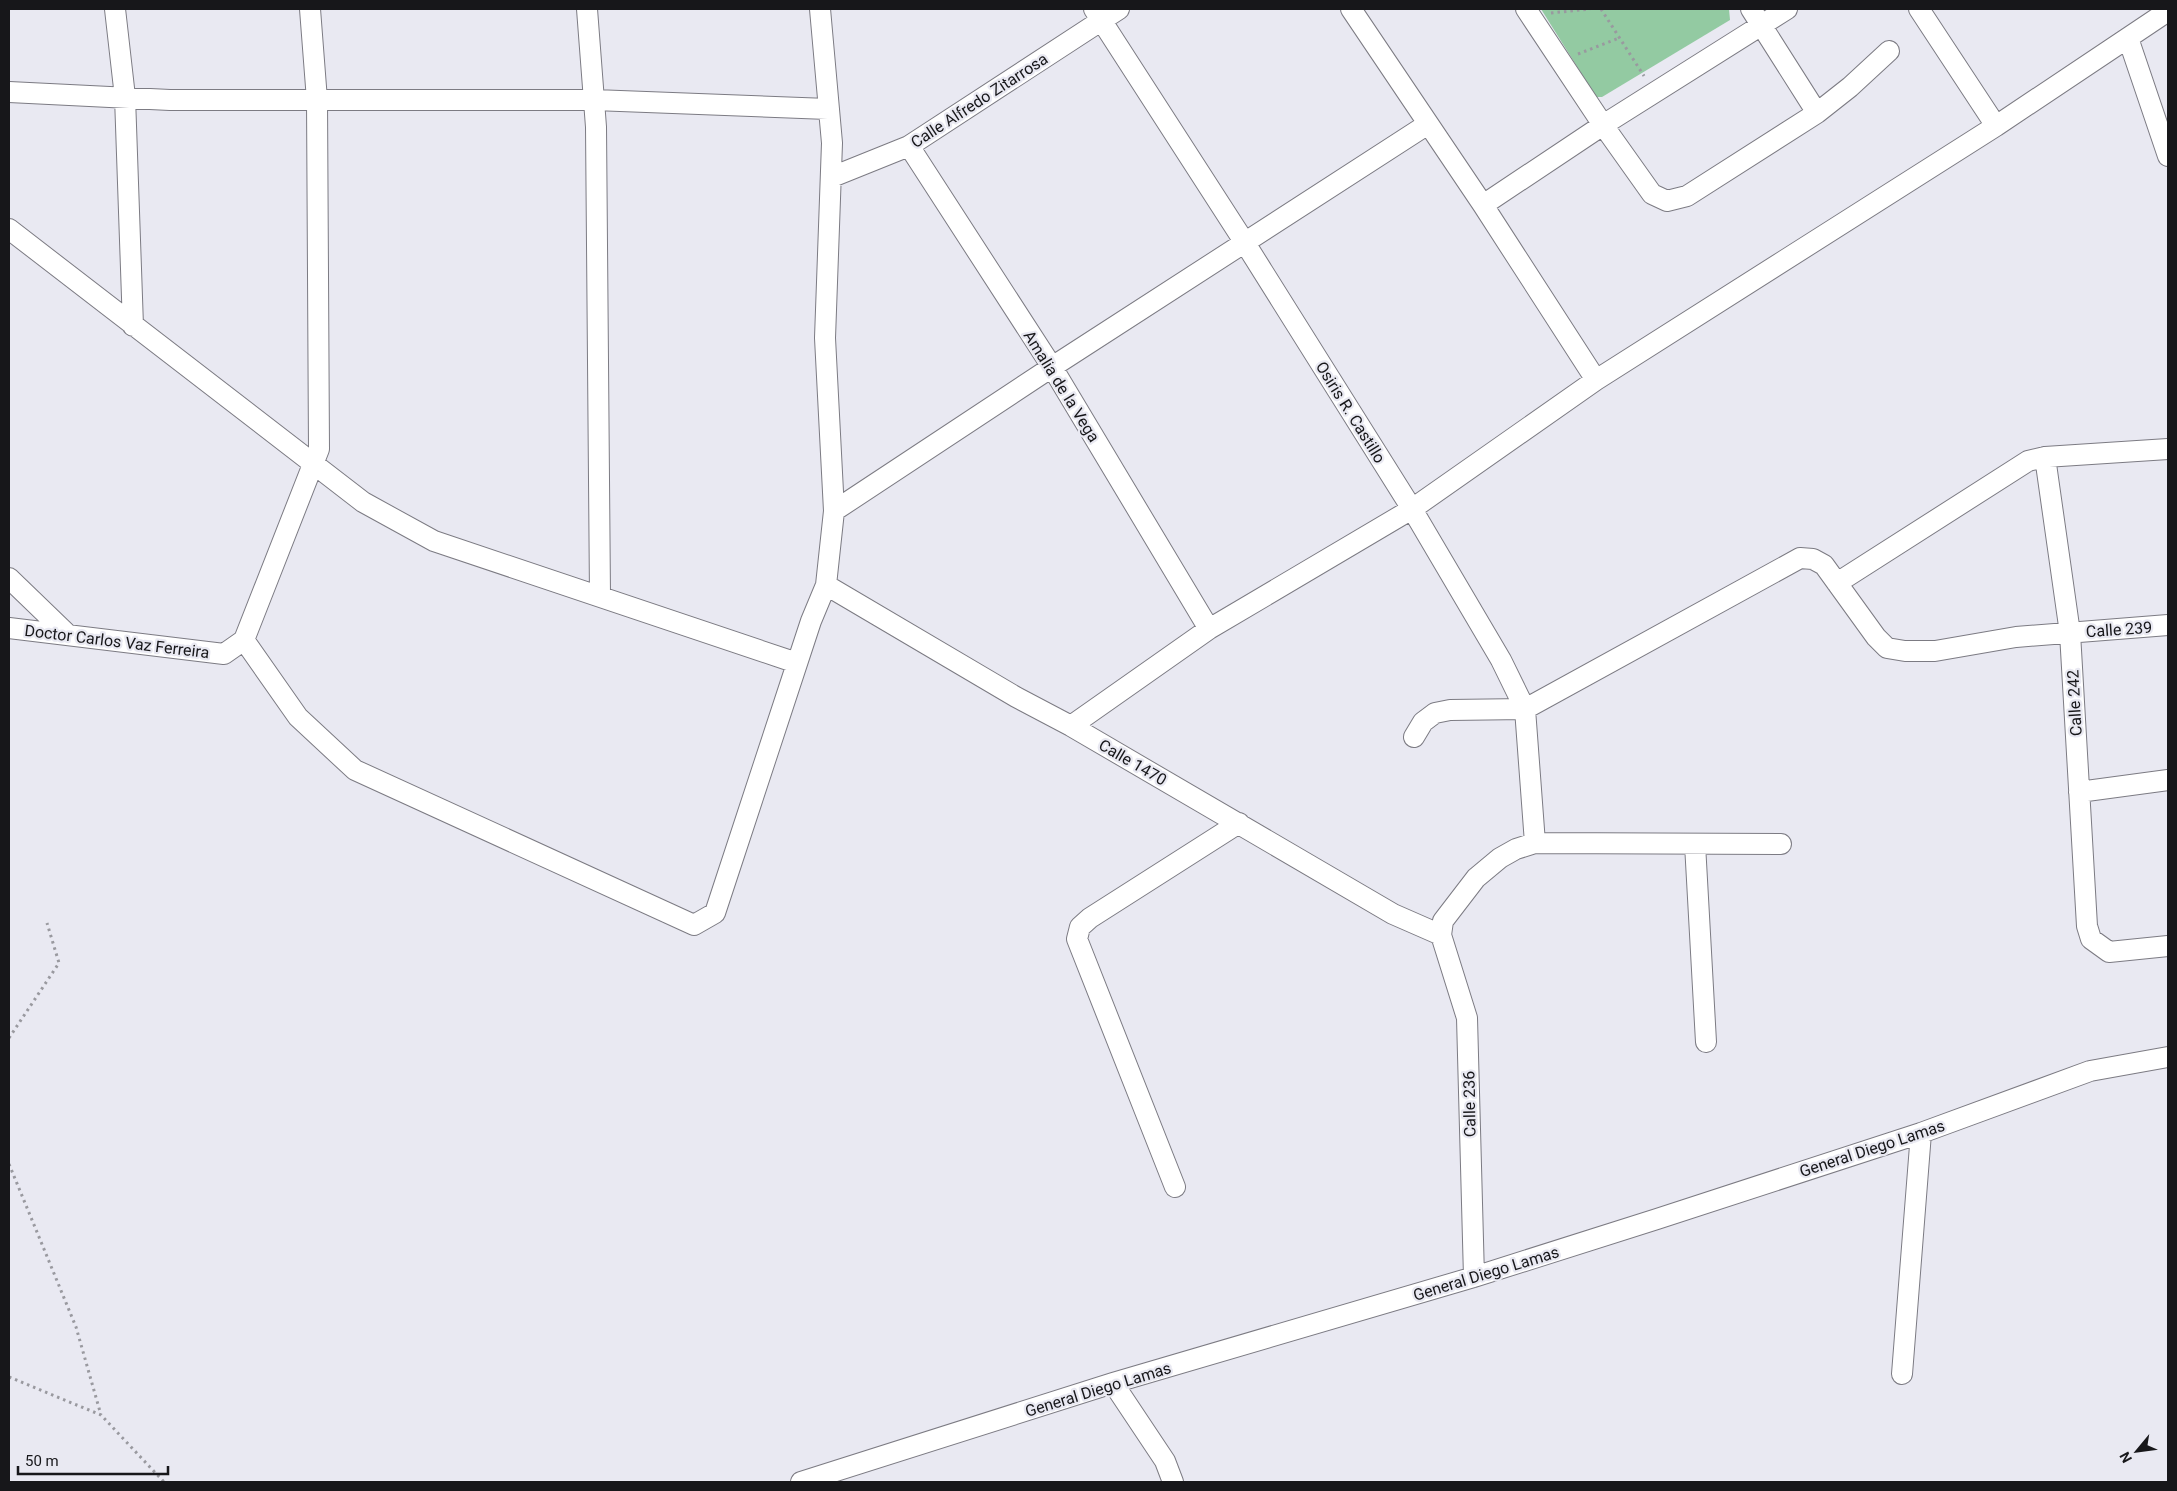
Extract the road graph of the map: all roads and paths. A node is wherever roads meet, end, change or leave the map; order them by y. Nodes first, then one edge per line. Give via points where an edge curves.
1 (115, 9) edge
2 (310, 9) edge
3 (587, 9) edge
4 (820, 9) edge
5 (1119, 9) edge
6 (1351, 9) edge
7 (1590, 9) edge
8 (1601, 9) edge
9 (1787, 9) edge
10 (1919, 9) edge
11 (2168, 11) edge
12 (1528, 12) edge
13 (1097, 15) edge
14 (1756, 16) edge
15 (1620, 38) junction
16 (2128, 38) junction
17 (1889, 51) dead end
18 (1560, 60) junction
19 (9, 92) edge
20 (1654, 92) junction
21 (125, 97) junction
22 (317, 100) junction
23 (594, 100) junction
24 (828, 109) junction
25 (1817, 113) junction
26 (1428, 124) junction
27 (1603, 125) junction
28 (1996, 126) junction
29 (909, 146) junction
30 (2168, 156) edge
31 (832, 177) junction
32 (1483, 205) junction
33 (9, 230) edge
34 (1246, 243) junction
35 (133, 326) junction
36 (1052, 366) junction
37 (1596, 380) junction
38 (2168, 450) edge
39 (2045, 457) junction
40 (314, 464) junction
41 (1412, 509) junction
42 (834, 511) junction
43 (9, 578) edge
44 (1837, 583) junction
45 (826, 585) junction
46 (600, 596) junction
47 (2168, 626) edge
48 (9, 628) edge
49 (1209, 629) junction
50 (66, 633) junction
51 (2070, 633) junction
52 (244, 640) junction
53 (797, 663) junction
54 (1525, 709) junction
55 (1071, 726) junction
56 (1414, 737) dead end
57 (2168, 780) edge
58 (2079, 792) junction
59 (1239, 823) junction
60 (1535, 843) junction
61 (1695, 844) junction
62 (1781, 844) dead end
63 (47, 923) dead end
64 (1441, 936) junction
65 (2168, 946) edge
66 (9, 1038) edge
67 (1706, 1042) dead end
68 (2168, 1057) edge
69 (1921, 1133) junction
70 (9, 1164) edge
71 (1175, 1188) dead end
72 (1474, 1277) junction
73 (1902, 1374) dead end
74 (9, 1377) edge
75 (1113, 1383) junction
76 (101, 1415) junction
77 (164, 1482) edge
78 (801, 1482) edge
79 (1173, 1482) edge

1 - 21 street
2 - 22 street
3 - 23 street
4 - 24 street
5 - 13 street, Calle Alfredo Zitarrosa
6 - 26 street
7 - 12 path
8 - 15 path
9 - 14 street
10 - 28 street
11 - 16 street
12 - 18 street
13 - 29 street, Calle Alfredo Zitarrosa
13 - 34 street, Osiris R. Castillo
14 - 20 street
14 - 25 street
15 - 18 path
15 - 20 path
16 - 28 street
16 - 30 street
17 - 25 street
18 - 27 street
19 - 21 street
20 - 27 street
21 - 22 street
21 - 35 street
22 - 23 street
22 - 40 street via 319,449
23 - 24 street
23 - 46 street
24 - 31 street
25 - 27 street via 1687,196 1667,201 1652,194
26 - 32 street
26 - 34 street
27 - 32 street
28 - 37 street
29 - 31 street, Calle Alfredo Zitarrosa
29 - 36 street, Amalia de la Vega
31 - 42 street via 825,338
32 - 37 street
33 - 35 street
34 - 36 street
34 - 41 street, Osiris R. Castillo
35 - 40 street
36 - 42 street
36 - 49 street, Amalia de la Vega
37 - 41 street
38 - 39 street
39 - 44 street via 2028,461
39 - 51 street, Calle 242
40 - 46 street via 363,502 434,541
40 - 52 street
41 - 49 street
41 - 54 street, Osiris R. Castillo via 1501,660
42 - 45 street
43 - 50 street
44 - 51 street, Calle 239 via 1887,648 1935,651 2016,637
44 - 54 street, Calle 239 via 1824,565 1814,559 1800,558
45 - 53 street
45 - 55 street, Calle 1470
46 - 53 street
47 - 51 street, Calle 239
48 - 50 street, Doctor Carlos Vaz Ferreira
49 - 55 street
50 - 52 street, Doctor Carlos Vaz Ferreira via 224,654
51 - 58 street, Calle 242
52 - 53 street via 298,717 355,770 694,925 715,913
54 - 56 street via 1435,713 1422,722
54 - 60 street, Osiris R. Castillo
55 - 59 street, Calle 1470
57 - 58 street
58 - 65 street, Calle 242 via 2087,926 2091,939 2109,952
59 - 64 street, Calle 1470 via 1393,914
59 - 71 street via 1090,918 1080,927 1077,939
60 - 61 street
60 - 64 street via 1500,858 1476,878 1443,921
61 - 62 street
61 - 67 street
63 - 66 path via 58,963
64 - 72 street, Calle 236 via 1467,1018
68 - 69 street, General Diego Lamas via 2090,1071
69 - 72 street, General Diego Lamas
69 - 73 street
70 - 76 path via 76,1327
72 - 75 street, General Diego Lamas
74 - 76 path
75 - 78 street, General Diego Lamas
75 - 79 street via 1165,1461
76 - 77 path

